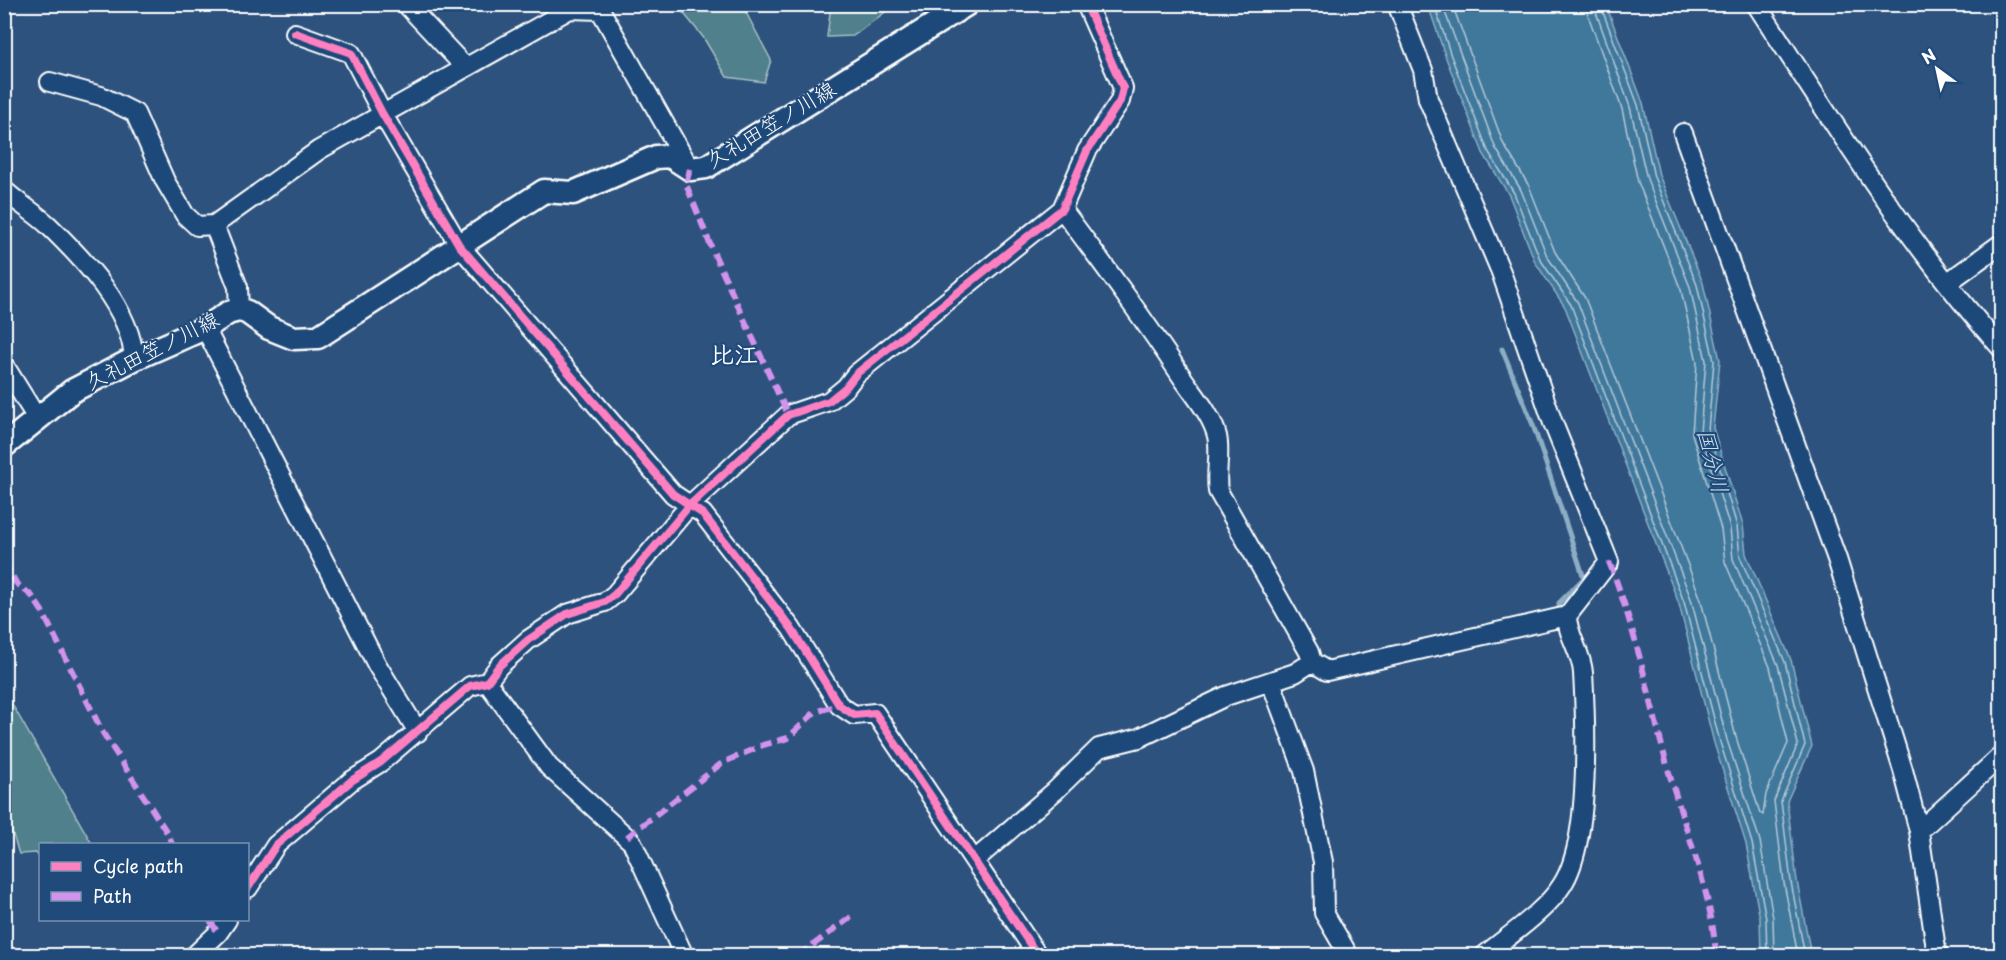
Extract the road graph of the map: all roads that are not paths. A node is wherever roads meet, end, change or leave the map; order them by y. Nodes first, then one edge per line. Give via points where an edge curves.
1 (406, 4) edge
2 (967, 4) edge
3 (1086, 4) edge
4 (1397, 4) edge
5 (1756, 4) edge
6 (599, 7) edge
7 (295, 33) dead end
8 (465, 67) junction
9 (50, 82) dead end
10 (382, 113) junction
11 (1683, 133) dead end
12 (690, 169) junction
13 (4, 190) edge
14 (1062, 209) junction
15 (214, 225) junction
16 (2001, 243) edge
17 (459, 245) junction
18 (1947, 283) junction
19 (238, 310) junction
20 (205, 328) junction
21 (2001, 349) edge
22 (134, 359) junction
23 (4, 365) edge
24 (38, 420) junction
25 (4, 446) edge
26 (689, 506) junction
27 (1562, 616) junction
28 (1312, 662) junction
29 (487, 682) junction
30 (1271, 682) junction
31 (418, 732) junction
32 (2001, 755) edge
33 (1919, 831) junction
34 (976, 859) junction
35 (249, 886) edge
36 (226, 921) edge
37 (1034, 954) edge
38 (194, 956) edge
39 (684, 956) edge
40 (1349, 956) edge
41 (1484, 956) edge
42 (1937, 956) edge

1 - 8 street
2 - 12 main road, 久礼田笠ノ川線 via 706,167
3 - 14 street via 1123,88 1120,101 1088,151
4 - 27 street via 1423,70 1428,99 1501,272 1553,423 1609,562
5 - 18 street via 1830,118
6 - 8 street via 570,9
6 - 12 street
7 - 10 street via 351,53
8 - 10 street
9 - 15 street via 101,96 135,113 185,215 196,226
10 - 15 street via 288,170
10 - 17 street
11 - 33 street via 1837,559
12 - 17 main road, 久礼田笠ノ川線 via 670,156 656,157 573,193 544,191
13 - 22 street via 46,224 85,265 116,306 133,343
14 - 26 street via 856,374 829,401 788,415
14 - 28 street via 1210,419 1219,447 1218,491
15 - 19 street via 238,287
16 - 18 street
17 - 19 main road, 久礼田笠ノ川線 via 318,337 294,338
17 - 26 street via 673,494
18 - 21 street
19 - 20 main road, 久礼田笠ノ川線
20 - 22 main road, 久礼田笠ノ川線
20 - 31 street via 377,665
22 - 24 main road, 久礼田笠ノ川線 via 72,391
23 - 24 street
24 - 25 main road, 久礼田笠ノ川線
26 - 29 street via 615,594 605,602 567,614 528,640
26 - 34 street via 703,514 791,628 839,705 854,716 875,713
27 - 28 street via 1327,671
27 - 41 street via 1583,670 1584,774 1577,844 1562,886
28 - 30 street
29 - 31 street via 470,686
29 - 39 street via 549,766 632,842
30 - 34 street via 1226,696 1139,738 1099,748
30 - 40 street via 1304,771 1323,862 1323,913
31 - 35 street via 351,781 276,846
32 - 33 street
33 - 42 street
34 - 37 street
36 - 38 street

